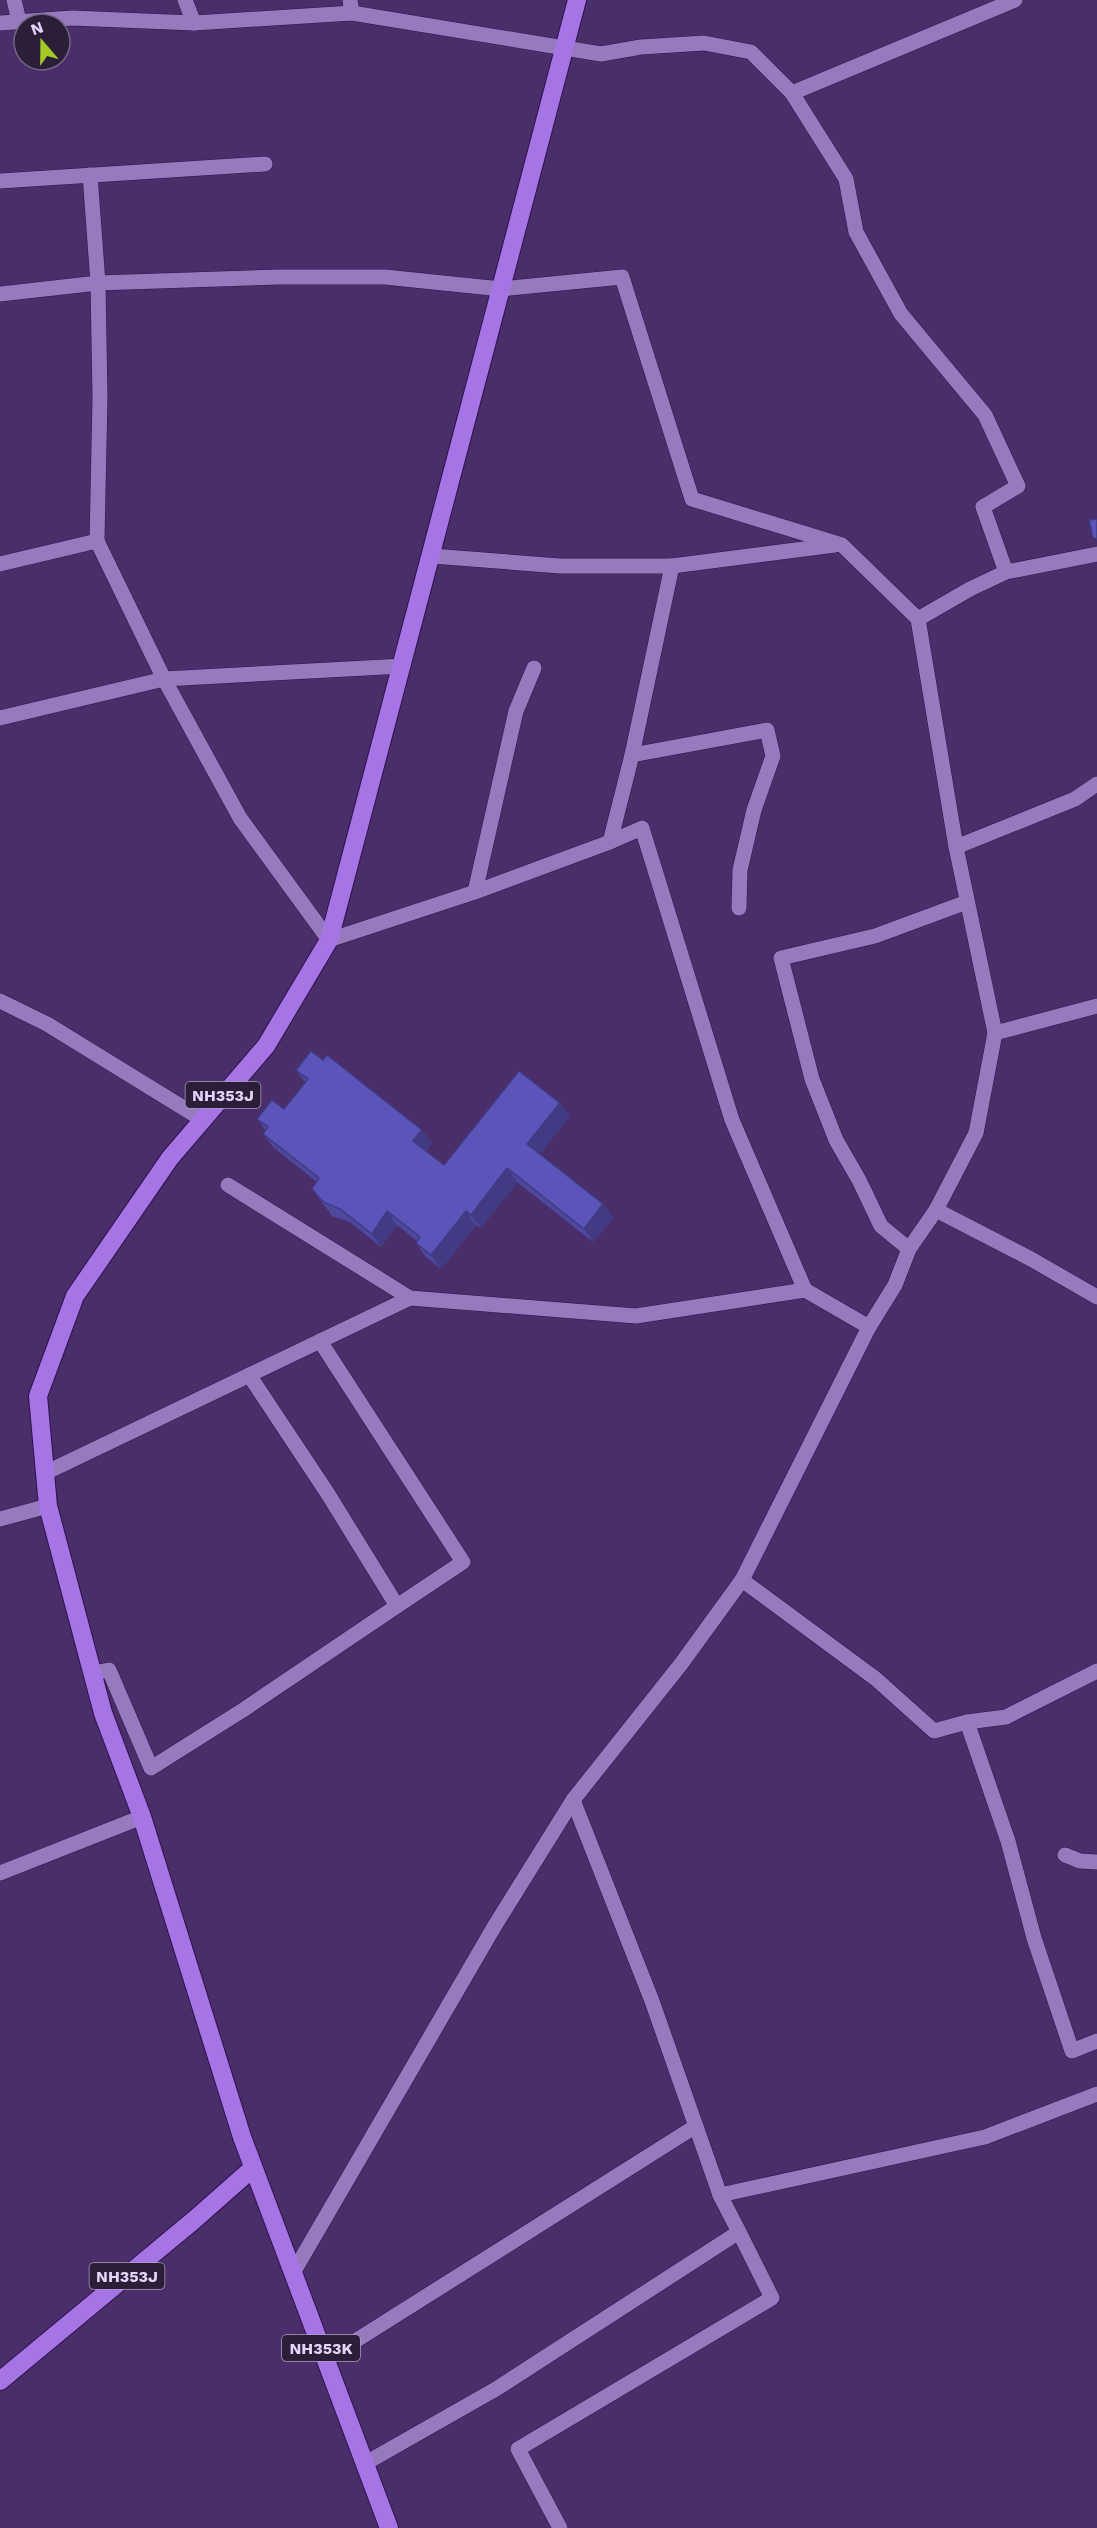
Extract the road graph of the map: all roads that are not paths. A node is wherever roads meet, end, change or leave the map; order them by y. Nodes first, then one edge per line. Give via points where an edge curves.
1 (185, 0) edge
2 (577, 0) edge
3 (1015, 0) edge
4 (351, 6) edge
5 (72, 18) edge
6 (194, 23) junction
7 (565, 46) junction
8 (792, 93) junction
9 (265, 164) dead end
10 (90, 175) junction
11 (0, 181) edge
12 (98, 283) junction
13 (501, 289) junction
14 (0, 294) edge
15 (97, 541) junction
16 (842, 545) junction
17 (1097, 554) edge
18 (432, 556) junction
19 (0, 564) edge
20 (672, 566) junction
21 (1006, 572) junction
22 (918, 619) junction
23 (403, 666) junction
24 (534, 668) dead end
25 (164, 679) junction
26 (0, 718) edge
27 (632, 755) junction
28 (1097, 784) edge
29 (610, 842) junction
30 (956, 847) junction
31 (475, 892) junction
32 (967, 902) junction
33 (739, 908) dead end
34 (329, 940) junction
35 (0, 1000) edge
36 (1097, 1006) edge
37 (995, 1033) junction
38 (203, 1120) junction
39 (228, 1185) dead end
40 (936, 1210) junction
41 (909, 1249) junction
42 (805, 1290) junction
43 (1097, 1297) edge
44 (410, 1298) junction
45 (870, 1327) junction
46 (320, 1341) junction
47 (249, 1375) junction
48 (45, 1473) junction
49 (48, 1506) junction
50 (0, 1519) edge
51 (742, 1580) junction
52 (397, 1606) junction
53 (1097, 1671) edge
54 (93, 1673) junction
55 (967, 1722) junction
56 (573, 1800) junction
57 (142, 1817) junction
58 (1065, 1855) dead end
59 (1097, 1862) edge
60 (0, 1873) edge
61 (1097, 2041) edge
62 (1097, 2094) edge
63 (696, 2126) junction
64 (253, 2168) junction
65 (720, 2195) junction
66 (739, 2232) junction
67 (293, 2273) junction
68 (325, 2360) junction
69 (0, 2381) edge
70 (364, 2464) junction
71 (389, 2528) edge
72 (560, 2528) edge

1 - 6 street
2 - 7 highway, NH353J
3 - 8 street
4 - 6 street
4 - 7 street
5 - 6 street
7 - 8 street via 601,54 704,43 751,52
7 - 13 highway, NH353J
8 - 21 street via 846,180 856,232 901,314 985,415 1018,486 983,507
9 - 10 street
10 - 11 street
10 - 12 street
12 - 13 street via 385,277
12 - 14 street
12 - 15 street
13 - 16 street via 622,277 692,499
13 - 18 highway, NH353J
15 - 19 street
15 - 25 street
16 - 20 street
16 - 22 street
17 - 21 street
18 - 20 street via 560,566
18 - 23 highway, NH353J
20 - 27 street
21 - 22 street
22 - 30 street
23 - 25 street
23 - 34 highway, NH353J
24 - 31 street via 516,711
25 - 26 street
25 - 34 street via 240,818
27 - 29 street
27 - 33 street via 767,730 773,756 754,810 740,870
28 - 30 street via 1076,799
29 - 31 street
29 - 42 street via 642,828 732,1120
30 - 32 street
31 - 34 street
32 - 37 street
32 - 41 street via 875,936 781,958 812,1079 836,1140 881,1226
34 - 38 highway, NH353J via 266,1046
35 - 38 street via 47,1024
36 - 37 street
37 - 40 street via 976,1133
38 - 48 highway, NH353J via 170,1158 75,1296 38,1396
39 - 44 street
40 - 41 street
40 - 43 street
41 - 45 street via 895,1285
42 - 44 street via 636,1316
42 - 45 street
44 - 46 street
45 - 51 street
46 - 47 street
46 - 52 street via 463,1562
47 - 48 street
47 - 52 street
48 - 49 highway, NH353J
49 - 50 street
49 - 54 highway, NH353J
51 - 55 street via 876,1679 934,1731
51 - 56 street
52 - 54 street via 150,1768 110,1670
53 - 55 street via 1006,1717
54 - 57 highway, NH353J via 103,1713
55 - 61 street via 1072,2051
56 - 63 street
56 - 67 street via 494,1927
57 - 60 street
57 - 64 highway, NH353J
58 - 59 street
62 - 65 street via 985,2137
63 - 65 street
63 - 68 street
64 - 67 highway, NH353K
64 - 69 highway, NH353J
65 - 66 street
66 - 70 street via 496,2389
66 - 72 street via 772,2298 518,2449
67 - 68 highway, NH353K
68 - 70 highway, NH353K
70 - 71 highway, NH353K

